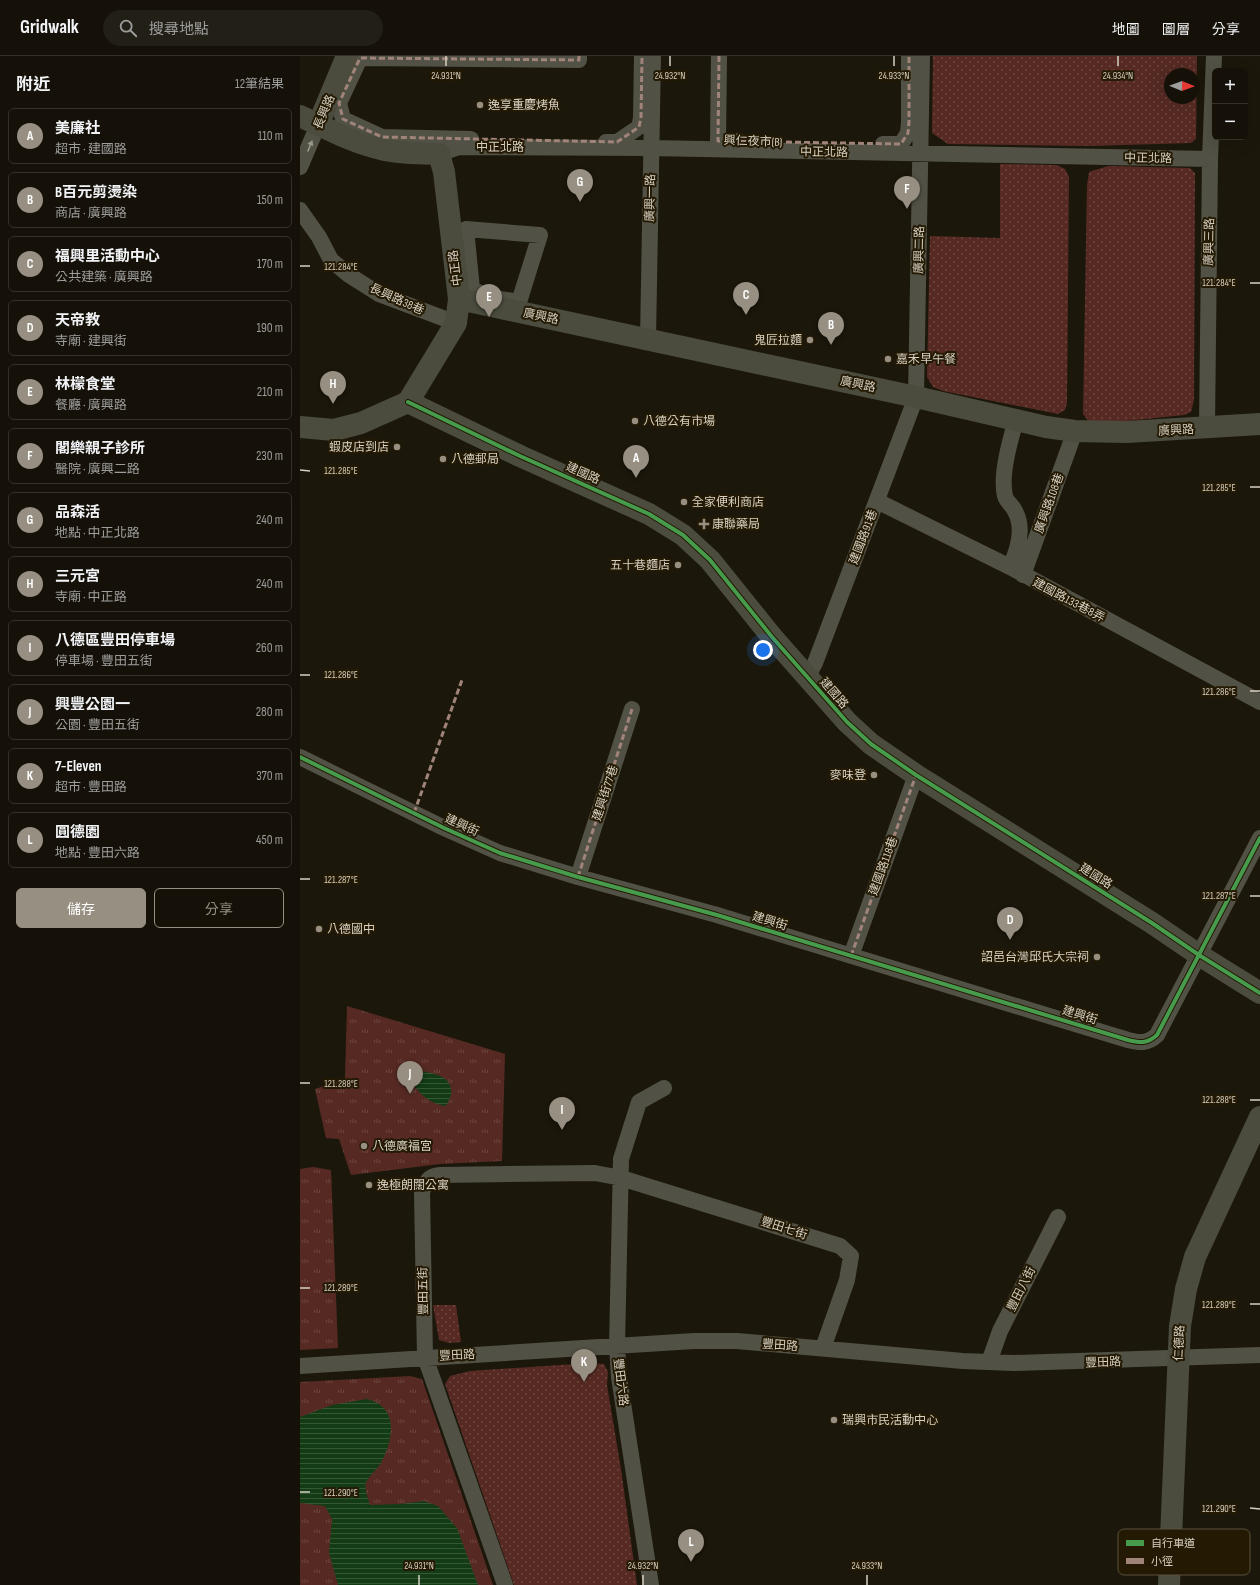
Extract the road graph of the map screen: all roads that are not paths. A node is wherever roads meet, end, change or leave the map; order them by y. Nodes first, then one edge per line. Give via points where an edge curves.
1 (347, 56) edge
2 (579, 56) edge
3 (642, 56) edge
4 (653, 56) edge
5 (720, 56) edge
6 (909, 56) edge
7 (922, 56) edge
8 (1214, 56) edge
9 (309, 120) edge
10 (651, 148) junction
11 (439, 154) junction
12 (921, 154) junction
13 (1210, 159) junction
14 (300, 168) edge
15 (300, 210) edge
16 (540, 235) joint
17 (459, 298) junction
18 (456, 323) junction
19 (648, 339) junction
20 (916, 397) junction
21 (408, 402) junction
22 (1016, 420) junction
23 (1260, 424) edge
24 (300, 427) edge
25 (1207, 428) junction
26 (1075, 431) junction
27 (877, 500) junction
28 (1016, 571) junction
29 (807, 677) junction
30 (1260, 702) edge
31 (632, 709) dead end
32 (300, 757) edge
33 (916, 775) junction
34 (1260, 838) edge
35 (578, 877) junction
36 (1199, 955) junction
37 (851, 956) junction
38 (1260, 993) edge
39 (664, 1088) dead end
40 (1260, 1117) edge
41 (621, 1178) junction
42 (1058, 1218) dead end
43 (617, 1346) junction
44 (822, 1348) junction
45 (1260, 1355) edge
46 (425, 1357) junction
47 (1179, 1358) junction
48 (989, 1362) junction
49 (300, 1366) edge
50 (1171, 1529) edge
51 (1169, 1575) edge
52 (505, 1585) edge
53 (651, 1585) edge
54 (1169, 1585) edge

1 - 9 street, 長興路
2 - 3 street via 579,60 360,58 339,103 343,119 382,137 617,142 639,127
4 - 10 street, 廣興一路
5 - 6 street, 興仁夜市(B) via 718,141 901,144 908,132 909,122
7 - 12 street, 廣興二路
8 - 13 street, 廣興三路
9 - 11 street via 380,149
14 -> 9 street, 長興路
10 - 11 street, 中正北路 via 460,147
10 - 12 street, 中正北路
10 - 19 street, 廣興一路
11 - 17 street, 中正路 via 444,172
12 - 13 street, 中正北路
12 - 20 street, 廣興二路
13 - 25 street, 廣興三路
15 - 18 street, 長興路38巷 via 331,260 350,275 379,294
16 - 16 street via 520,302 488,297 472,288 466,229
17 - 18 street, 中正路
17 - 19 street, 廣興路
18 - 21 street, 中正路
19 - 20 street, 廣興路
20 - 22 street, 廣興路
20 - 27 street, 建國路91巷
21 - 24 street via 360,423 334,430
21 - 29 street, 建國路 via 649,514 683,534 710,560
22 - 26 street, 廣興路
22 - 28 street via 1008,445 1005,497 1016,512 1021,527
23 - 25 street, 廣興路
25 - 26 street, 廣興路 via 1127,432
26 - 28 street, 廣興路108巷
27 - 28 street, 建國路133巷8弄
27 - 29 street, 建國路91巷 via 815,663
28 - 30 street, 建國路133巷8弄
29 - 33 street, 建國路 via 847,722 871,744
31 - 35 street, 建興街77巷
32 - 35 street, 建興街 via 500,853
33 - 36 street, 建國路
33 - 37 street, 建國路118巷
34 - 36 street, 建興街
35 - 37 street, 建興街 via 717,915
36 - 37 street, 建興街 via 1157,1035 1144,1043
36 - 38 street, 建國路
39 - 41 street, 豐田六路 via 639,1102 621,1159
40 - 47 street, 仁德路 via 1195,1258 1186,1289 1180,1326
41 - 43 street, 豐田六路
41 - 44 street, 豐田七街 via 846,1250 851,1256 847,1280
41 - 46 street, 豐田五街 via 595,1173 440,1175 426,1181 422,1192
42 - 48 street, 豐田八街 via 1000,1331
43 - 44 street, 豐田路 via 737,1341
43 - 46 street, 豐田路
43 - 53 street, 豐田六路
44 - 48 street, 豐田路 via 963,1362
45 - 47 street, 豐田路
46 - 49 street, 豐田路
46 - 52 street, 豐田五街
47 - 48 street, 豐田路 via 1051,1363
47 - 50 street, 仁德路
51 - 54 street, 仁德路

